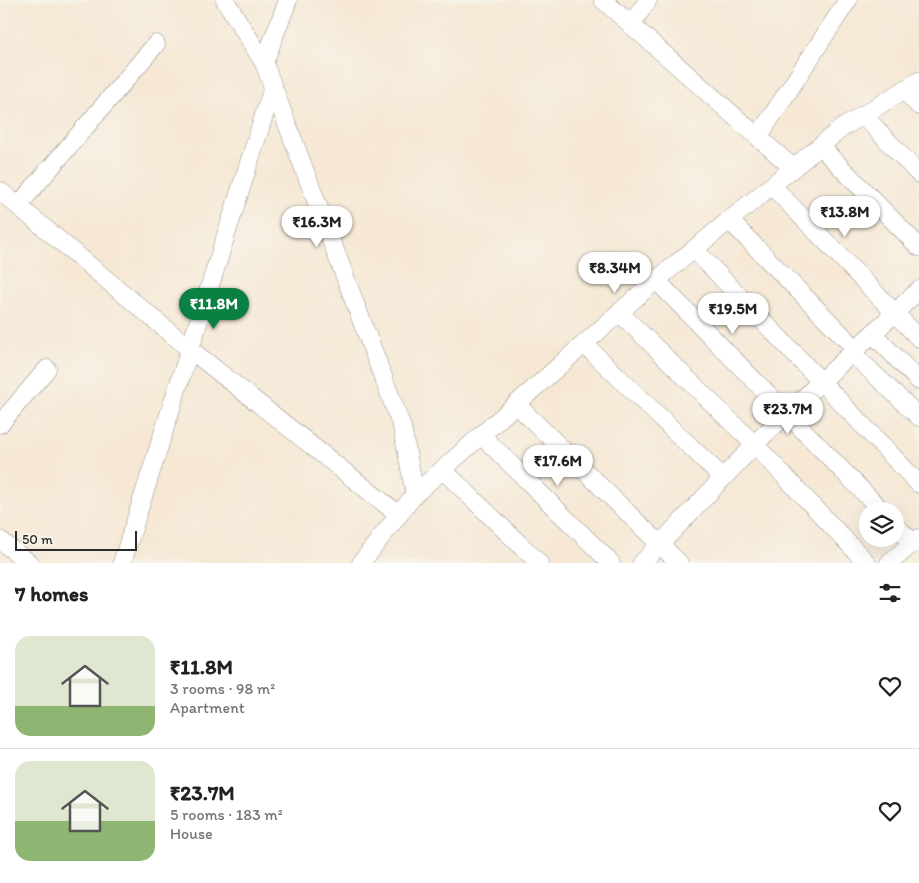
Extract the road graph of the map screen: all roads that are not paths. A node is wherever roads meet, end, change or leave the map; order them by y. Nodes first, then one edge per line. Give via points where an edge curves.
1 (225, 0) edge
2 (288, 0) edge
3 (603, 0) edge
4 (648, 0) edge
5 (848, 0) edge
6 (631, 25) junction
7 (156, 44) dead end
8 (264, 63) junction
9 (912, 85) edge
10 (274, 87) junction
11 (919, 106) edge
12 (863, 115) junction
13 (758, 137) junction
14 (820, 146) junction
15 (793, 168) junction
16 (919, 174) edge
17 (772, 186) junction
18 (0, 191) edge
19 (18, 206) junction
20 (729, 220) junction
21 (919, 247) edge
22 (694, 249) junction
23 (656, 280) junction
24 (919, 290) edge
25 (619, 312) junction
26 (895, 313) junction
27 (873, 334) junction
28 (919, 338) edge
29 (584, 344) junction
30 (191, 350) junction
31 (854, 351) junction
32 (46, 369) dead end
33 (822, 381) junction
34 (919, 381) edge
35 (516, 404) junction
36 (787, 413) junction
37 (919, 417) edge
38 (0, 424) edge
39 (481, 435) junction
40 (755, 445) junction
41 (443, 470) junction
42 (723, 478) junction
43 (919, 484) edge
44 (415, 494) junction
45 (873, 502) edge
46 (399, 515) junction
47 (904, 531) edge
48 (0, 540) edge
49 (916, 540) edge
50 (660, 544) junction
51 (29, 563) edge
52 (122, 563) edge
53 (360, 563) edge
54 (539, 563) edge
55 (611, 563) edge
56 (642, 563) edge
57 (679, 563) edge
58 (867, 563) edge
59 (889, 563) edge

1 - 8 street
2 - 8 street
3 - 6 street
4 - 6 street
5 - 13 street
6 - 13 street
7 - 19 street
8 - 10 street
9 - 11 street
9 - 12 street
10 - 30 street
10 - 44 street via 402,427
12 - 14 street
12 - 16 street
13 - 15 street
14 - 15 street
14 - 21 street
15 - 17 street
17 - 20 street
17 - 26 street
18 - 19 street
19 - 30 street
20 - 22 street
20 - 31 street
22 - 23 street
22 - 33 street
23 - 25 street
23 - 36 street
24 - 26 street
25 - 29 street
25 - 40 street
26 - 27 street
26 - 28 street
27 - 31 street
27 - 34 street
29 - 35 street
29 - 42 street
30 - 46 street
30 - 52 street
31 - 33 street
31 - 37 street
32 - 38 street
33 - 36 street
33 - 43 street
35 - 39 street
35 - 50 street
36 - 40 street
36 - 45 street
39 - 41 street
39 - 55 street
40 - 42 street
40 - 58 street
41 - 44 street
41 - 54 street
42 - 50 street
44 - 46 street
46 - 53 street
47 - 49 street
48 - 51 street
49 - 59 street
50 - 56 street
50 - 57 street

